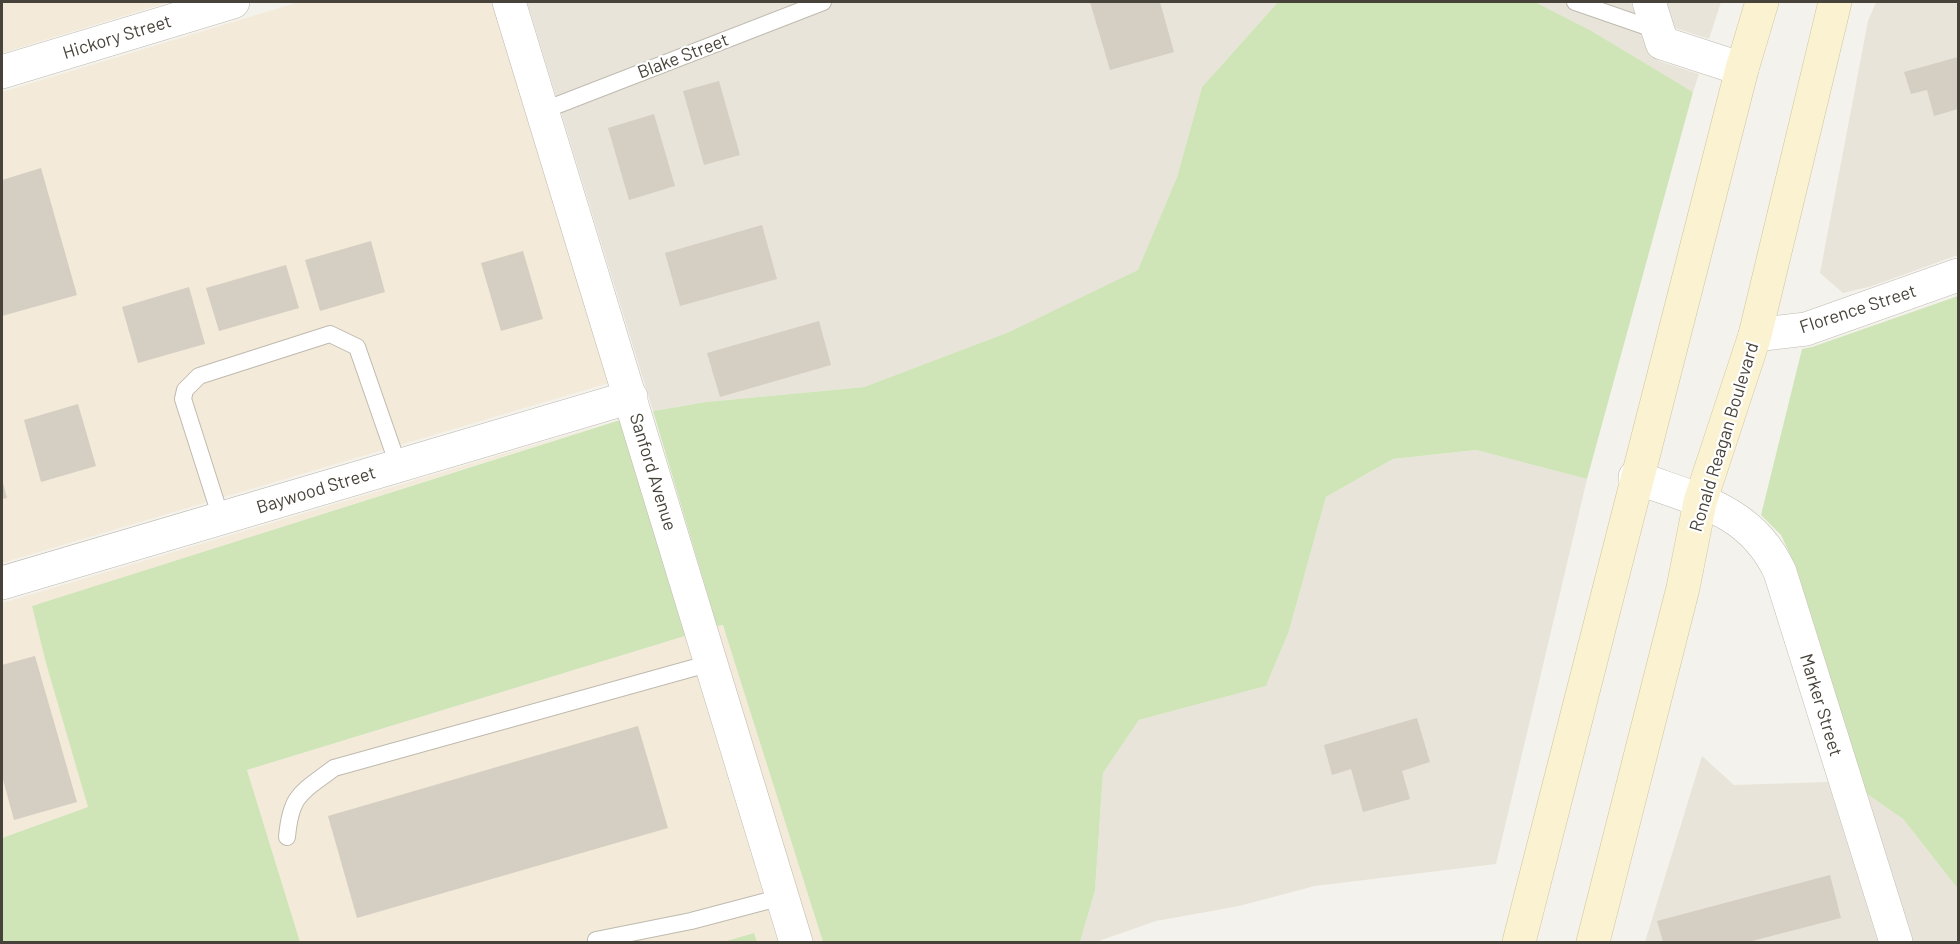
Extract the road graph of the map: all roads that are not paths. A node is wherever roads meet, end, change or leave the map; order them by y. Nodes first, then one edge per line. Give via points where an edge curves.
1 (233, 2) edge
2 (509, 2) edge
3 (823, 2) edge
4 (1575, 2) edge
5 (1762, 2) edge
6 (1835, 2) edge
7 (1654, 16) edge
8 (1742, 69) junction
9 (2, 72) edge
10 (542, 111) junction
11 (1959, 275) edge
12 (1755, 335) junction
13 (631, 397) junction
14 (398, 465) junction
15 (1635, 477) junction
16 (1700, 502) junction
17 (221, 518) junction
18 (2, 583) edge
19 (711, 663) junction
20 (286, 837) dead end
21 (782, 897) junction
22 (596, 940) dead end
23 (796, 942) edge
24 (1518, 942) edge
25 (1593, 942) edge
26 (1896, 942) edge

1 - 9 street, Hickory Street
2 - 10 street, Sanford Avenue
3 - 10 lane, Blake Street
4 - 7 lane
5 - 8 main road
6 - 12 main road, Ronald Reagan Boulevard
7 - 8 street via 1662,43
8 - 15 main road
10 - 13 street, Sanford Avenue
11 - 12 street, Florence Street via 1806,329
12 - 16 main road, Ronald Reagan Boulevard
13 - 14 street, Baywood Street
13 - 19 street, Sanford Avenue
14 - 17 street, Baywood Street
14 - 17 lane via 357,347 330,334 199,376 185,390 183,399
15 - 16 street, Marker Street
15 - 24 main road
16 - 25 main road, Ronald Reagan Boulevard via 1683,588
16 - 26 street, Marker Street via 1736,518 1755,532 1769,548 1780,572
17 - 18 street, Baywood Street
19 - 20 lane via 334,768 300,793 290,809
19 - 21 street, Sanford Avenue
21 - 22 lane
21 - 23 street, Sanford Avenue

